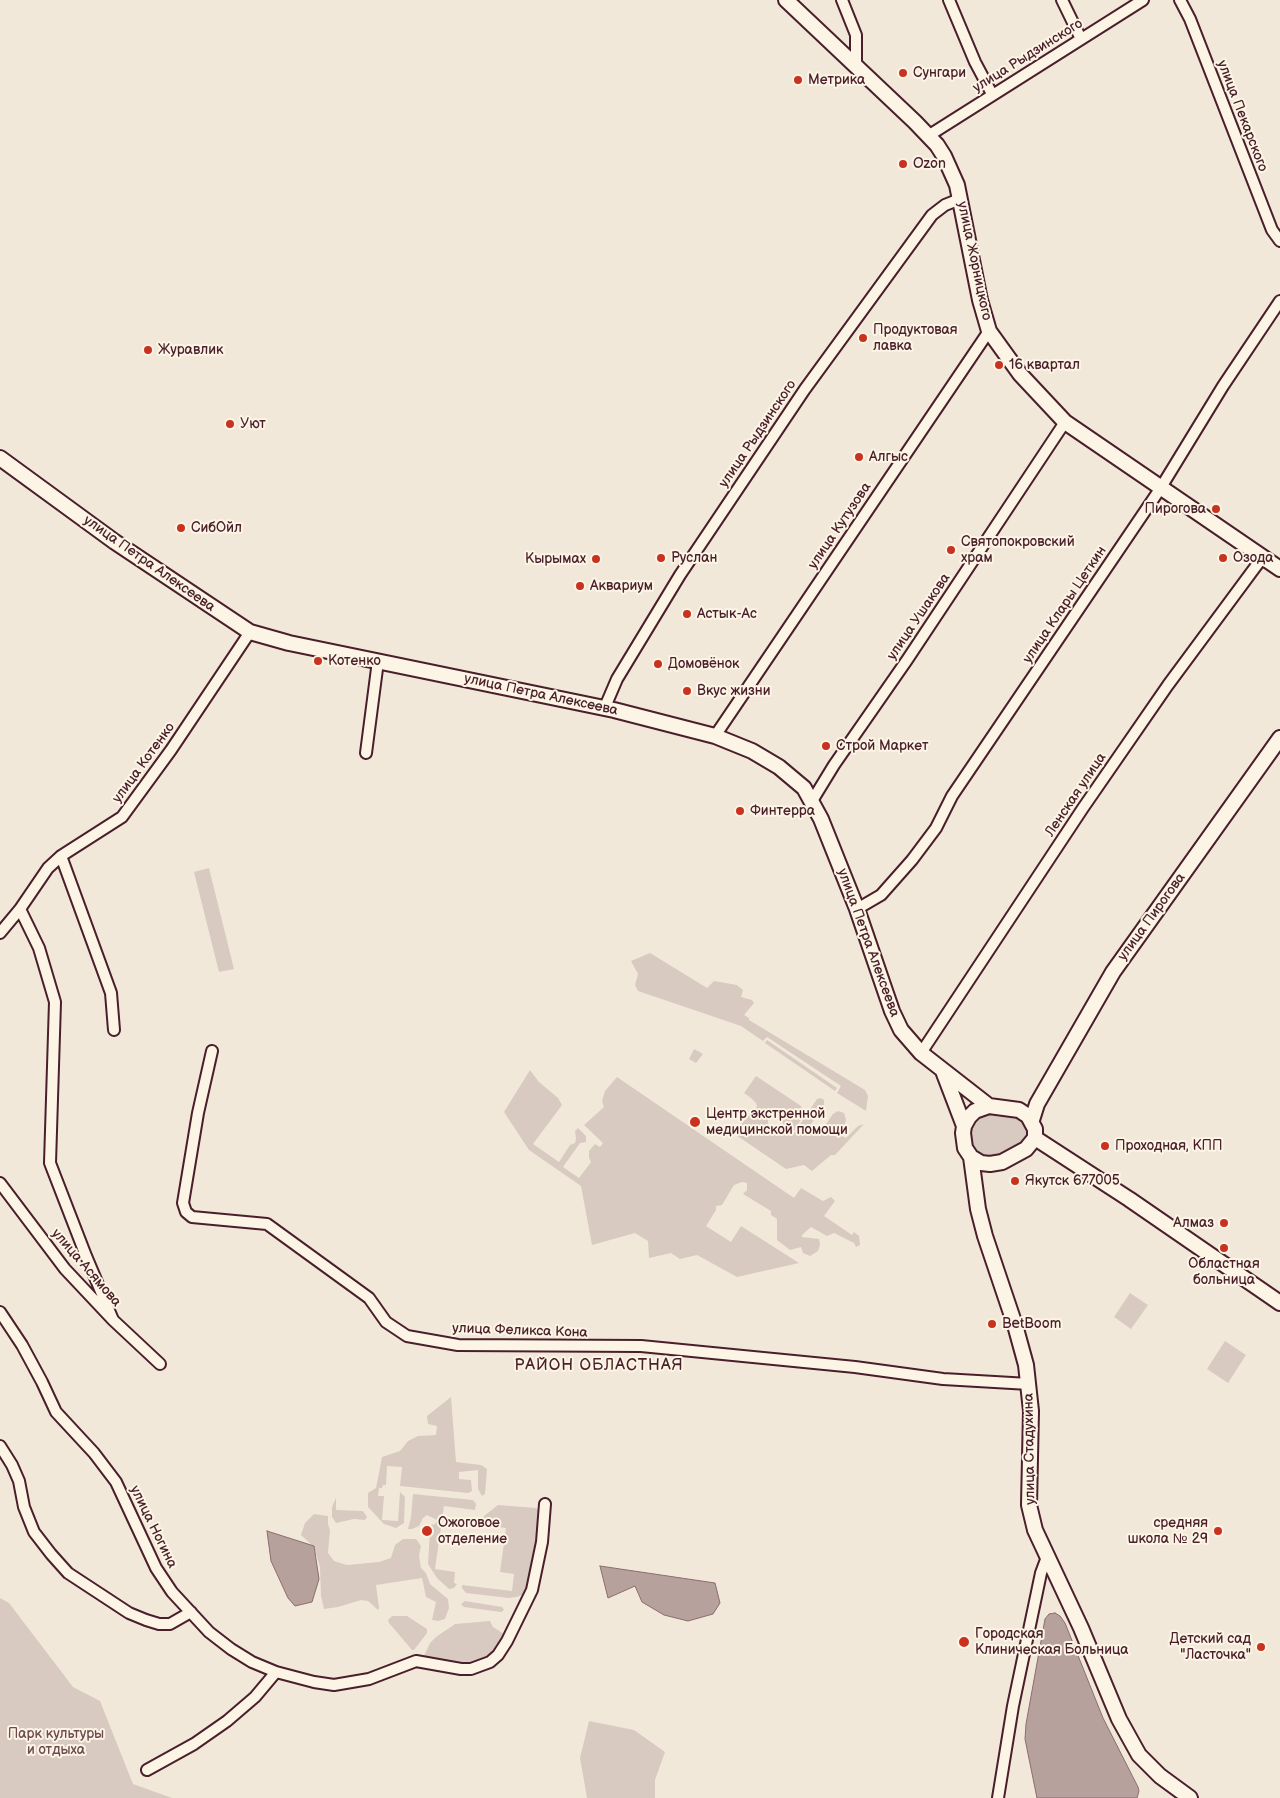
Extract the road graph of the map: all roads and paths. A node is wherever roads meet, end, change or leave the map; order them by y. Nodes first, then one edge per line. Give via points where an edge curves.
1 (786, 0) edge
2 (842, 0) edge
3 (949, 0) edge
4 (1062, 0) edge
5 (1143, 0) edge
6 (1180, 0) edge
7 (1081, 39) junction
8 (856, 66) junction
9 (992, 94) junction
10 (928, 136) junction
11 (960, 199) junction
12 (1280, 241) edge
13 (1280, 301) edge
14 (989, 331) junction
15 (1065, 422) junction
16 (0, 458) edge
17 (1160, 489) junction
18 (1262, 558) junction
19 (1280, 569) edge
20 (250, 632) junction
21 (378, 661) junction
22 (606, 708) junction
23 (714, 736) junction
24 (1280, 738) edge
25 (366, 753) dead end
26 (812, 801) junction
27 (61, 856) junction
28 (20, 909) junction
29 (857, 909) junction
30 (0, 933) edge
31 (114, 1030) dead end
32 (212, 1051) dead end
33 (921, 1053) junction
34 (943, 1071) junction
35 (1037, 1104) junction
36 (989, 1106) junction
37 (1019, 1110) junction
38 (1032, 1120) junction
39 (964, 1126) junction
40 (1034, 1138) junction
41 (971, 1157) junction
42 (990, 1164) junction
43 (975, 1179) junction
44 (0, 1183) edge
45 (1280, 1303) edge
46 (0, 1312) edge
47 (113, 1320) junction
48 (160, 1364) dead end
49 (1029, 1384) junction
50 (0, 1446) edge
51 (545, 1504) dead end
52 (1047, 1557) junction
53 (191, 1612) junction
54 (276, 1672) junction
55 (147, 1770) dead end
56 (998, 1798) edge
57 (1190, 1798) edge

1 - 8 street, улица Жорницкого
2 - 8 street via 856,35
3 - 9 street
4 - 7 street
5 - 7 street, улица Рыдзинского
6 - 12 street, улица Пекарского via 1272,230
7 - 9 street, улица Рыдзинского
8 - 10 street, улица Жорницкого
9 - 10 street, улица Рыдзинского
10 - 11 street, улица Жорницкого via 952,170
11 - 14 street, улица Жорницкого
11 - 22 street, улица Рыдзинского via 932,215 804,389 680,575 618,679
13 - 17 street, улица Клары Цеткин
14 - 15 street, улица Жорницкого via 1020,374
14 - 23 street, улица Кутузова
15 - 17 street, улица Жорницкого
15 - 26 street, улица Ушакова
16 - 20 street, улица Петра Алексеева via 115,542
17 - 18 street, улица Жорницкого
17 - 29 street, улица Клары Цеткин via 952,796 936,828 881,895
18 - 19 street, улица Жорницкого
18 - 33 street, Ленская улица via 1168,685
20 - 21 street, улица Петра Алексеева
20 - 27 street, улица Котенко via 172,750 122,817
21 - 22 street, улица Петра Алексеева
21 - 25 street
22 - 23 street, улица Петра Алексеева
23 - 26 street, улица Петра Алексеева via 779,766 804,788
24 - 35 street, улица Пирогова via 1113,972
26 - 29 street, улица Петра Алексеева
27 - 28 street, улица Котенко via 48,868
27 - 31 street via 111,993
28 - 30 street, улица Котенко
28 - 47 street via 39,948 55,1002 50,1163
29 - 33 street, улица Петра Алексеева via 892,1012 901,1030
32 - 49 street, улица Феликса Кона via 183,1203 186,1212 192,1217 267,1224 369,1298 386,1322 407,1336 458,1344 641,1346 943,1379
33 - 34 street, улица Петра Алексеева
34 - 36 street, улица Петра Алексеева
34 - 39 street, улица Петра Алексеева
35 - 37 street
35 - 38 street, улица Пирогова
36 - 37 street
36 - 39 street via 975,1111
37 - 38 street
38 - 40 street
39 - 41 street via 965,1148
40 - 42 street via 1026,1150
40 - 45 street
41 - 42 street
41 - 43 street, улица Стадухина
42 - 43 street via 979,1171
43 - 49 street, улица Стадухина via 985,1236 1015,1325
44 - 47 street, улица Асямова via 65,1269
46 - 53 street, улица Ногина via 26,1352 56,1412 116,1482 156,1568
47 - 48 street, улица Асямова
49 - 52 street, улица Стадухина via 1029,1505 1035,1530
50 - 53 street via 19,1481 24,1507 34,1532 68,1573 129,1613 146,1620 170,1624
51 - 54 street, улица Ногина via 542,1542 532,1590 507,1640 490,1662 460,1670 416,1661 369,1679 334,1684
52 - 56 street via 1013,1706
52 - 57 street, улица Стадухина via 1119,1718 1139,1755 1160,1776
53 - 54 street, улица Ногина via 231,1649
54 - 55 street via 255,1697 227,1721

